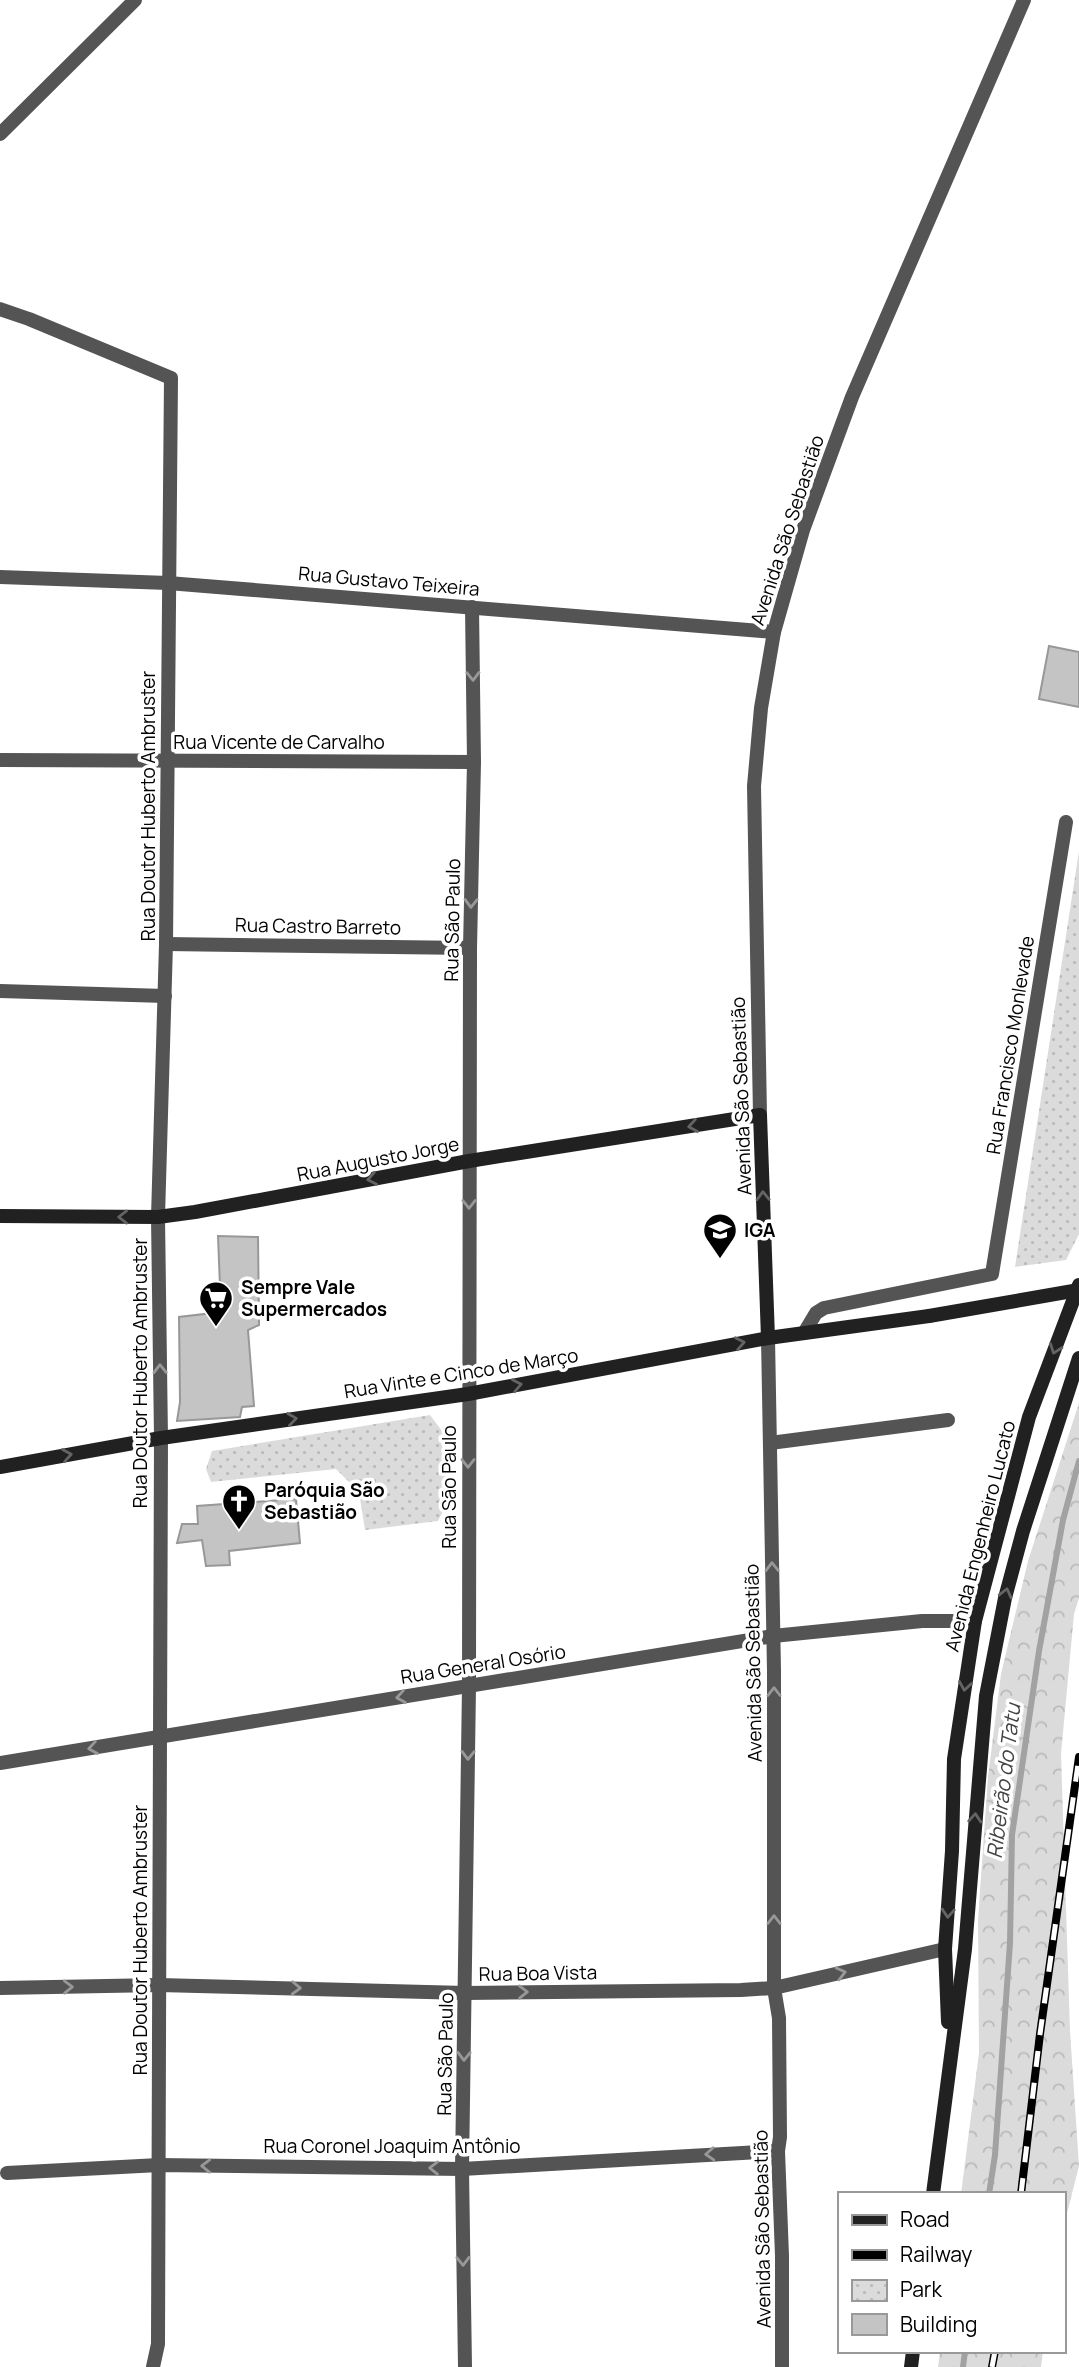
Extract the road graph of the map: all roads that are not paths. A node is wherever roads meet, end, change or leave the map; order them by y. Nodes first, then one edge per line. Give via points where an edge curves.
1 (135, 0) edge
2 (1024, 0) edge
3 (0, 134) edge
4 (0, 309) edge
5 (0, 577) edge
6 (168, 583) junction
7 (472, 607) junction
8 (774, 632) junction
9 (0, 760) edge
10 (167, 761) junction
11 (474, 762) junction
12 (1066, 822) dead end
13 (166, 944) junction
14 (470, 948) junction
15 (0, 990) edge
16 (165, 996) junction
17 (761, 1115) junction
18 (469, 1161) junction
19 (0, 1216) edge
20 (158, 1217) junction
21 (1079, 1285) edge
22 (1079, 1290) edge
23 (804, 1333) junction
24 (768, 1338) junction
25 (1079, 1358) edge
26 (468, 1394) junction
27 (948, 1420) dead end
28 (161, 1438) junction
29 (769, 1443) junction
30 (0, 1467) edge
31 (975, 1621) junction
32 (773, 1636) junction
33 (469, 1686) junction
34 (986, 1696) junction
35 (160, 1737) junction
36 (0, 1763) edge
37 (945, 1949) junction
38 (965, 1949) junction
39 (159, 1984) junction
40 (0, 1988) edge
41 (774, 1988) junction
42 (466, 1993) junction
43 (950, 2057) junction
44 (778, 2151) junction
45 (159, 2165) junction
46 (462, 2169) junction
47 (7, 2173) dead end
48 (933, 2192) edge
49 (153, 2367) edge
50 (465, 2367) edge
51 (782, 2367) edge

1 - 3 street
2 - 8 street, Avenida São Sebastião via 852,397 803,530
4 - 6 street, Rua Doutor Huberto Ambruster via 172,378
5 - 6 street, Rua Gustavo Teixeira
6 - 7 street, Rua Gustavo Teixeira
6 - 10 street, Rua Doutor Huberto Ambruster
7 - 8 street, Rua Gustavo Teixeira
7 -> 11 street, Rua São Paulo
8 - 17 street, Avenida São Sebastião via 754,786
9 - 10 street, Rua Vicente de Carvalho
10 - 11 street, Rua Vicente de Carvalho
10 - 13 street, Rua Doutor Huberto Ambruster
11 -> 14 street, Rua São Paulo
12 - 23 street, Rua Francisco Monlevade via 992,1274 824,1308
13 - 14 street, Rua Castro Barreto
13 - 16 street, Rua Doutor Huberto Ambruster
14 - 18 street, Rua São Paulo
15 - 16 street
16 - 20 street, Rua Doutor Huberto Ambruster
17 -> 18 main road, Rua Augusto Jorge
24 -> 17 main road, Avenida São Sebastião
18 -> 20 main road, Rua Augusto Jorge
18 -> 26 street, Rua São Paulo
20 -> 19 main road, Rua Augusto Jorge
28 -> 20 street, Rua Doutor Huberto Ambruster
21 -> 31 main road, Avenida Engenheiro Lucato via 1030,1416
22 - 23 main road, Rua Vinte e Cinco de Março, bridge
23 - 24 main road, Rua Vinte e Cinco de Março
26 -> 24 main road, Rua Vinte e Cinco de Março
24 - 29 street, Avenida São Sebastião
34 -> 25 main road, Avenida Engenheiro Lucato via 1023,1531
28 -> 26 main road, Rua Vinte e Cinco de Março
26 -> 33 street, Rua São Paulo
27 - 29 street
30 -> 28 main road, Rua Vinte e Cinco de Março
28 - 35 street, Rua Doutor Huberto Ambruster
32 -> 29 street, Avenida São Sebastião
31 - 32 street, Rua General Osório via 922,1621
31 - 34 main road via 987,1642
31 -> 37 main road, Avenida Engenheiro Lucato via 954,1759
32 - 33 street, Rua General Osório
41 -> 32 street, Avenida São Sebastião
33 -> 35 street, Rua General Osório
33 -> 42 street, Rua São Paulo
38 -> 34 main road, Avenida Engenheiro Lucato
35 -> 36 street, Rua General Osório
35 - 39 street, Rua Doutor Huberto Ambruster
37 - 38 main road
41 -> 37 street, Rua Boa Vista
37 - 43 main road, Avenida Engenheiro Lucato
38 - 43 main road, Avenida Engenheiro Lucato
40 -> 39 street, Rua Boa Vista
39 -> 42 street, Rua Boa Vista
39 - 45 street, Rua Doutor Huberto Ambruster
42 -> 41 street, Rua Boa Vista
41 - 44 street, Avenida São Sebastião via 779,2018
42 -> 46 street, Rua São Paulo
43 - 48 main road, Avenida Engenheiro Lucato
44 -> 46 street, Rua Coronel Joaquim Antônio
44 - 51 street, Avenida São Sebastião
46 -> 45 street, Rua Coronel Joaquim Antônio
45 - 47 street, Rua Coronel Joaquim Antônio
45 - 49 street, Rua Doutor Huberto Ambruster via 158,2344
46 -> 50 street, Rua São Paulo

